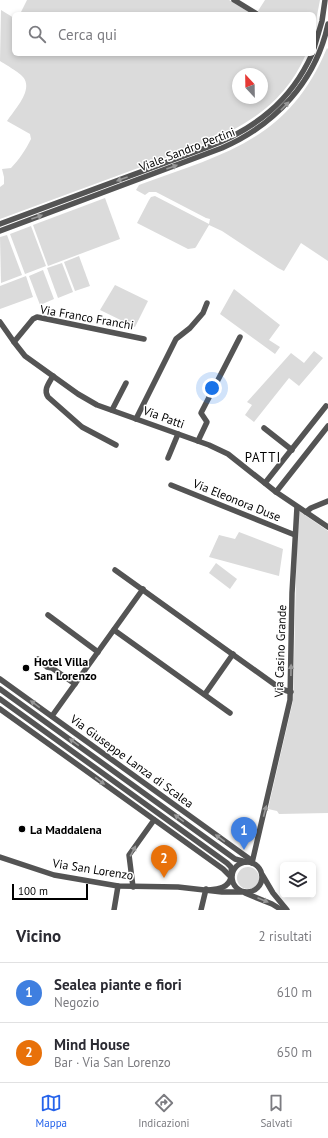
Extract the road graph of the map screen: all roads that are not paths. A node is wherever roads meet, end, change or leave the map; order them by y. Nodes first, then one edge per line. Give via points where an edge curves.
1 (234, 0) edge
2 (325, 0) edge
3 (254, 12) edge
4 (328, 24) edge
5 (316, 37) edge
6 (316, 40) edge
7 (326, 44) edge
8 (311, 56) edge
9 (0, 224) edge
10 (0, 231) edge
11 (208, 303) dead end
12 (0, 322) edge
13 (240, 337) dead end
14 (144, 339) dead end
15 (14, 342) junction
16 (53, 376) junction
17 (126, 383) dead end
18 (326, 406) dead end
19 (112, 410) junction
20 (136, 419) junction
21 (328, 426) edge
22 (264, 428) dead end
23 (178, 434) junction
24 (198, 441) junction
25 (116, 445) dead end
26 (292, 450) junction
27 (168, 458) dead end
28 (265, 484) junction
29 (171, 486) dead end
30 (276, 492) junction
31 (328, 501) edge
32 (297, 507) junction
33 (306, 512) junction
34 (328, 527) edge
35 (295, 535) junction
36 (115, 570) dead end
37 (143, 589) junction
38 (48, 615) dead end
39 (114, 630) junction
40 (98, 652) junction
41 (233, 654) junction
42 (38, 659) dead end
43 (0, 679) edge
44 (75, 684) junction
45 (0, 689) edge
46 (291, 692) junction
47 (205, 694) junction
48 (0, 699) edge
49 (0, 709) edge
50 (230, 713) dead end
51 (52, 716) junction
52 (154, 820) junction
53 (0, 857) edge
54 (250, 862) junction
55 (262, 874) junction
56 (232, 876) junction
57 (118, 886) junction
58 (133, 887) junction
59 (207, 890) junction
60 (243, 892) junction
61 (114, 910) edge
62 (202, 910) edge
63 (282, 910) edge
64 (287, 910) edge

1 - 3 street
2 - 5 street
4 - 7 street, Viale Sandro Pertini
6 - 7 street
10 -> 7 street, Viale Sandro Pertini via 248,136 273,117 296,94
8 -> 9 street, Viale Sandro Pertini via 299,78 282,100 261,119 237,135
11 - 20 street via 203,313 176,340
12 - 15 street, Via Patti
13 - 24 street via 201,413 207,422
14 - 15 street, Via Franco Franchi via 37,317
15 - 16 street, Via Patti via 25,356
16 - 19 street, Via Patti via 91,402
16 - 25 street via 45,393 48,397 82,428
17 - 19 street
18 - 26 street
19 - 20 street, Via Patti
20 - 23 street, Via Patti
21 - 30 street
22 - 26 street
23 - 24 street, Via Patti
23 - 27 street
24 - 28 street, Via Patti via 228,454
26 - 28 street
28 - 30 street, Via Patti
29 - 35 street, Via Eleonora Duse
30 - 32 street, Via Patti
31 - 33 street
32 - 33 street, Via Patti
32 - 35 street, Via Casino Grande
33 - 34 street, Via Patti
46 -> 35 street, Via Casino Grande
36 - 37 street
37 - 39 street
37 - 41 street
38 - 40 street
39 - 40 street
39 - 47 street
40 - 44 street
41 - 46 street via 281,689
41 - 47 street
42 - 44 street
51 -> 43 street, Via Giuseppe Lanza di Scalea
44 - 51 street
54 -> 45 street, Via Giuseppe Lanza di Scalea via 235,859
54 -> 46 street, Via Casino Grande via 265,809
47 - 50 street
48 - 56 street via 227,863 231,867
49 -> 52 street
54 -> 51 street, Via Giuseppe Lanza di Scalea
52 - 56 street
58 -> 52 street via 129,855
53 - 57 street, Via San Lorenzo via 54,875
54 - 55 street via 258,866
54 - 56 street via 238,866
55 - 60 street via 263,880 259,887 252,892
55 - 64 street
56 - 59 street, Via San Lorenzo via 223,888
56 - 60 street via 234,885
57 - 58 street, Via San Lorenzo
57 - 61 street
58 - 59 street, Via San Lorenzo
59 - 60 street, Via San Lorenzo
59 - 62 street
60 -> 63 street, Via San Lorenzo

